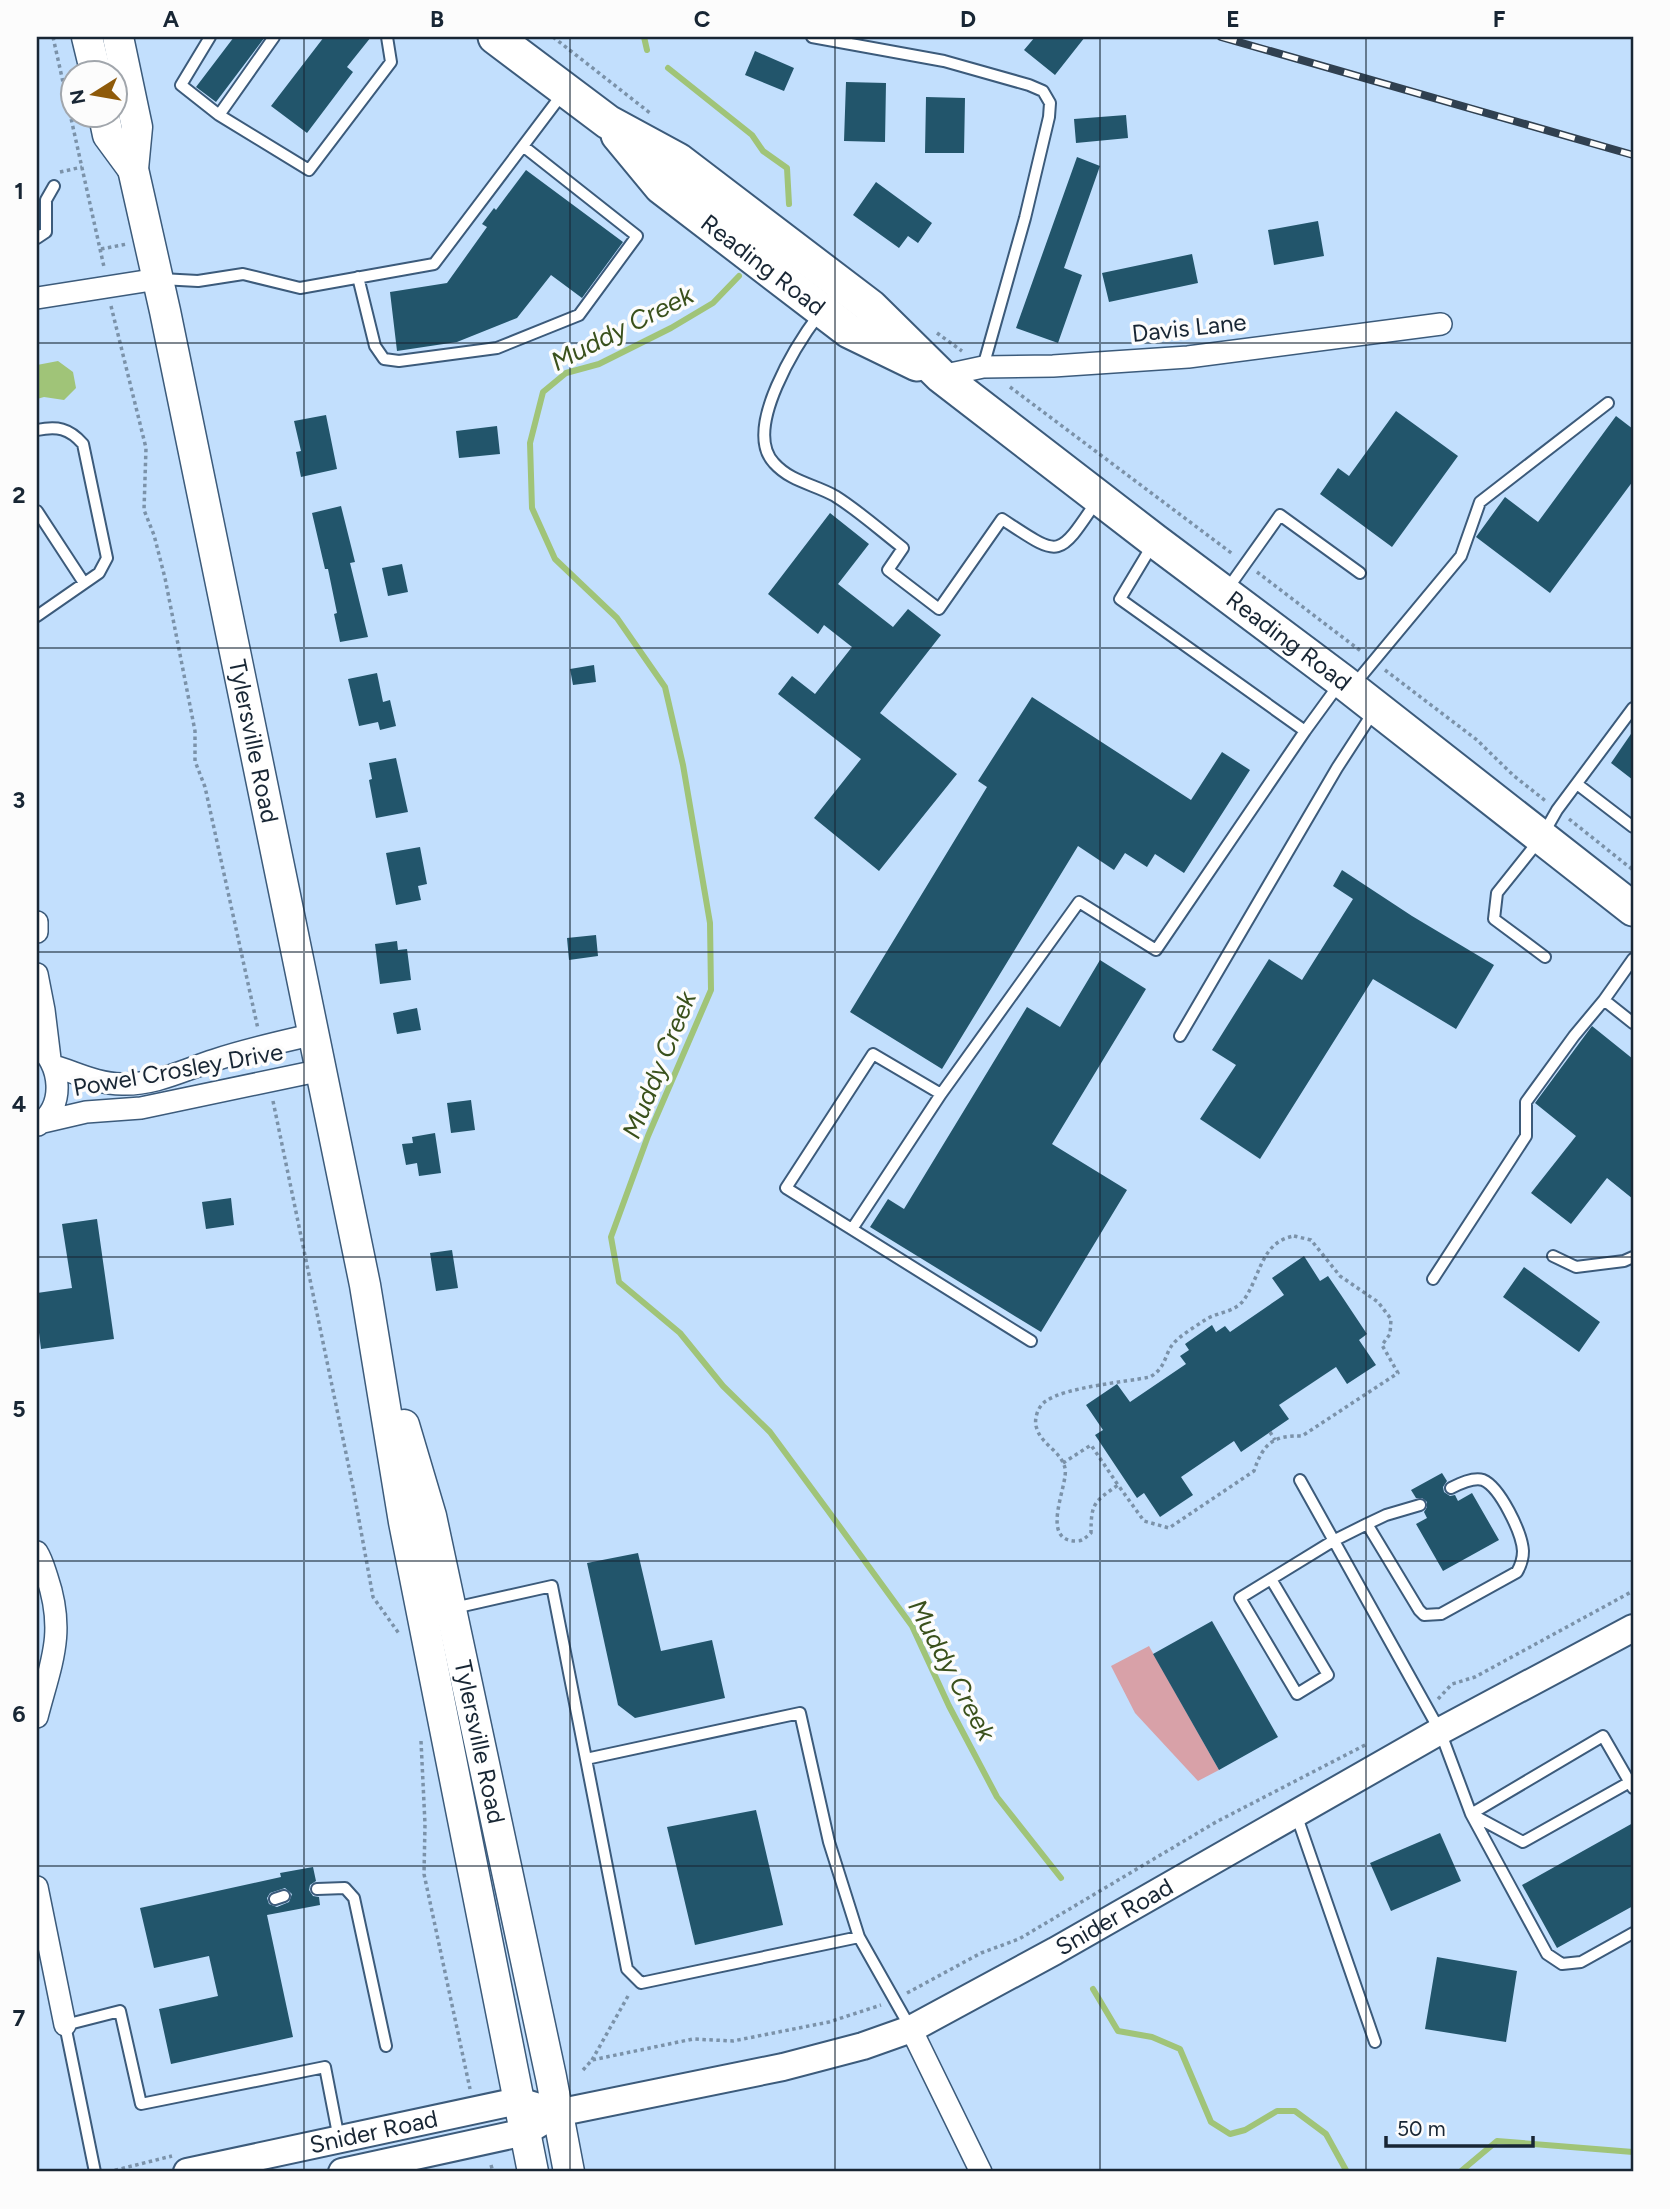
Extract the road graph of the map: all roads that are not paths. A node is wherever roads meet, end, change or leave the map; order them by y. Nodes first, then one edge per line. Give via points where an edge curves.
1 (87, 37) edge
2 (118, 37) edge
3 (210, 37) edge
4 (274, 37) edge
5 (387, 37) edge
6 (495, 37) edge
7 (812, 37) edge
8 (93, 60) edge
9 (565, 90) junction
10 (219, 116) junction
11 (607, 122) junction
12 (107, 130) edge
13 (523, 146) junction
14 (133, 169) junction
15 (54, 186) dead end
16 (37, 238) edge
17 (359, 277) junction
18 (158, 279) junction
19 (37, 298) edge
20 (822, 311) junction
21 (1441, 324) dead end
22 (983, 367) junction
23 (941, 376) junction
24 (1608, 403) dead end
25 (37, 430) edge
26 (1099, 498) junction
27 (37, 511) edge
28 (1155, 541) junction
29 (1360, 573) dead end
30 (85, 583) junction
31 (1225, 593) junction
32 (39, 610) edge
33 (1356, 693) junction
34 (1633, 708) edge
35 (1305, 732) junction
36 (1577, 784) junction
37 (1549, 824) junction
38 (1633, 827) edge
39 (1633, 909) edge
40 (37, 922) edge
41 (37, 932) edge
42 (1545, 957) dead end
43 (1633, 959) edge
44 (37, 974) edge
45 (1604, 1000) junction
46 (1633, 1023) edge
47 (314, 1034) junction
48 (1180, 1036) dead end
49 (47, 1057) edge
50 (322, 1070) junction
51 (941, 1094) junction
52 (40, 1124) edge
53 (852, 1229) junction
54 (1553, 1255) dead end
55 (1633, 1257) edge
56 (1433, 1279) dead end
57 (371, 1314) junction
58 (1031, 1340) dead end
59 (1300, 1480) dead end
60 (1451, 1488) dead end
61 (1420, 1505) dead end
62 (1367, 1524) junction
63 (1333, 1541) junction
64 (37, 1552) edge
65 (1271, 1579) junction
66 (451, 1608) junction
67 (1633, 1628) edge
68 (37, 1717) edge
69 (1434, 1721) junction
70 (586, 1759) junction
71 (1632, 1785) edge
72 (1296, 1814) junction
73 (1471, 1814) junction
74 (37, 1887) edge
75 (317, 1889) dead end
76 (1633, 1933) edge
77 (859, 1937) junction
78 (65, 2025) junction
79 (911, 2029) junction
80 (1375, 2042) dead end
81 (386, 2046) dead end
82 (518, 2101) junction
83 (557, 2113) junction
84 (525, 2132) junction
85 (339, 2139) junction
86 (95, 2172) edge
87 (187, 2172) edge
88 (342, 2172) edge
89 (533, 2172) edge
90 (569, 2172) edge
91 (981, 2172) edge

1 - 8 main road
2 - 14 main road, Tylersville Road via 137,127
3 - 10 lane via 181,85
4 - 10 lane
5 - 10 lane via 391,62 309,170
6 - 9 main road, Reading Road
7 - 22 lane via 944,61 1043,91 1050,103 1025,218
9 - 11 main road, Reading Road
9 - 13 lane
11 - 20 main road, Reading Road via 662,187
11 - 23 main road, Reading Road via 678,160 871,307
12 - 14 main road, Tylersville Road
13 - 17 lane via 434,264
13 - 17 lane via 637,236 579,314 497,348 384,359 375,346
14 - 18 main road, Tylersville Road
15 - 16 lane via 46,200 46,232
17 - 18 lane via 300,288 243,275 198,281
18 - 19 street
18 - 47 main road, Tylersville Road
20 - 23 main road, Reading Road via 849,331
20 - 26 lane via 793,352 776,387 765,448 788,477 833,495 904,548 888,570 939,609 1002,519 1041,545 1054,548 1070,540
21 - 22 street, Davis Lane via 1188,357
22 - 23 street, Davis Lane
23 - 26 main road, Reading Road
24 - 33 lane via 1480,502 1461,556 1373,661
25 - 30 lane via 56,426 74,433 83,444 107,558 99,573
26 - 28 main road, Reading Road
27 - 30 lane
28 - 31 main road, Reading Road
28 - 35 lane via 1120,599
29 - 31 lane via 1280,515
30 - 32 lane
31 - 33 main road, Reading Road
33 - 35 lane
33 - 37 main road, Reading Road
33 - 48 lane via 1337,768
34 - 36 lane
35 - 51 lane via 1156,950 1079,902
36 - 37 lane
36 - 38 lane
37 - 39 main road, Reading Road
37 - 42 lane via 1497,893 1494,919
40 - 41 street
43 - 45 lane
44 - 49 street, Powel Crosley Drive
45 - 46 lane
45 - 56 lane via 1526,1102 1525,1136
47 - 49 street, Powel Crosley Drive via 150,1082 97,1082
47 - 50 main road, Tylersville Road
49 - 52 street via 58,1081 57,1096
50 - 52 street, Powel Crosley Drive
50 - 57 main road, Tylersville Road
51 - 53 lane
51 - 53 lane via 873,1054 786,1188
53 - 58 lane
54 - 55 lane via 1576,1267
57 - 66 main road, Tylersville Road via 431,1516
57 - 82 main road, Tylersville Road via 404,1522
59 - 63 lane
60 - 62 lane via 1483,1480 1497,1493 1522,1540 1522,1561 1517,1572 1441,1614 1424,1615 1419,1610
61 - 62 lane
62 - 63 lane
63 - 65 lane
63 - 69 lane
64 - 68 street via 58,1621 56,1647
65 - 65 lane via 1240,1598 1297,1694 1328,1675
66 - 70 lane via 552,1586
66 - 83 main road, Tylersville Road
67 - 69 street, Snider Road
69 - 72 street, Snider Road
69 - 73 lane
70 - 77 lane via 800,1713 830,1842
70 - 77 lane via 627,1969 641,1983
71 - 73 lane via 1524,1842
71 - 73 lane via 1604,1736
72 - 79 street, Snider Road
72 - 80 lane
73 - 76 lane via 1547,1954 1562,1964 1581,1962
74 - 78 street
75 - 81 lane via 345,1888 354,1898
77 - 79 lane
78 - 85 lane via 120,2011 141,2104 325,2067
78 - 86 lane
79 - 83 street, Snider Road via 783,2067
79 - 91 street
82 - 83 street, Snider Road
82 - 84 main road, Tylersville Road
82 - 85 street, Snider Road
83 - 84 street, Snider Road
83 - 90 main road, Tylersville Road
84 - 88 street, Snider Road
84 - 89 main road, Tylersville Road
85 - 87 street, Snider Road

